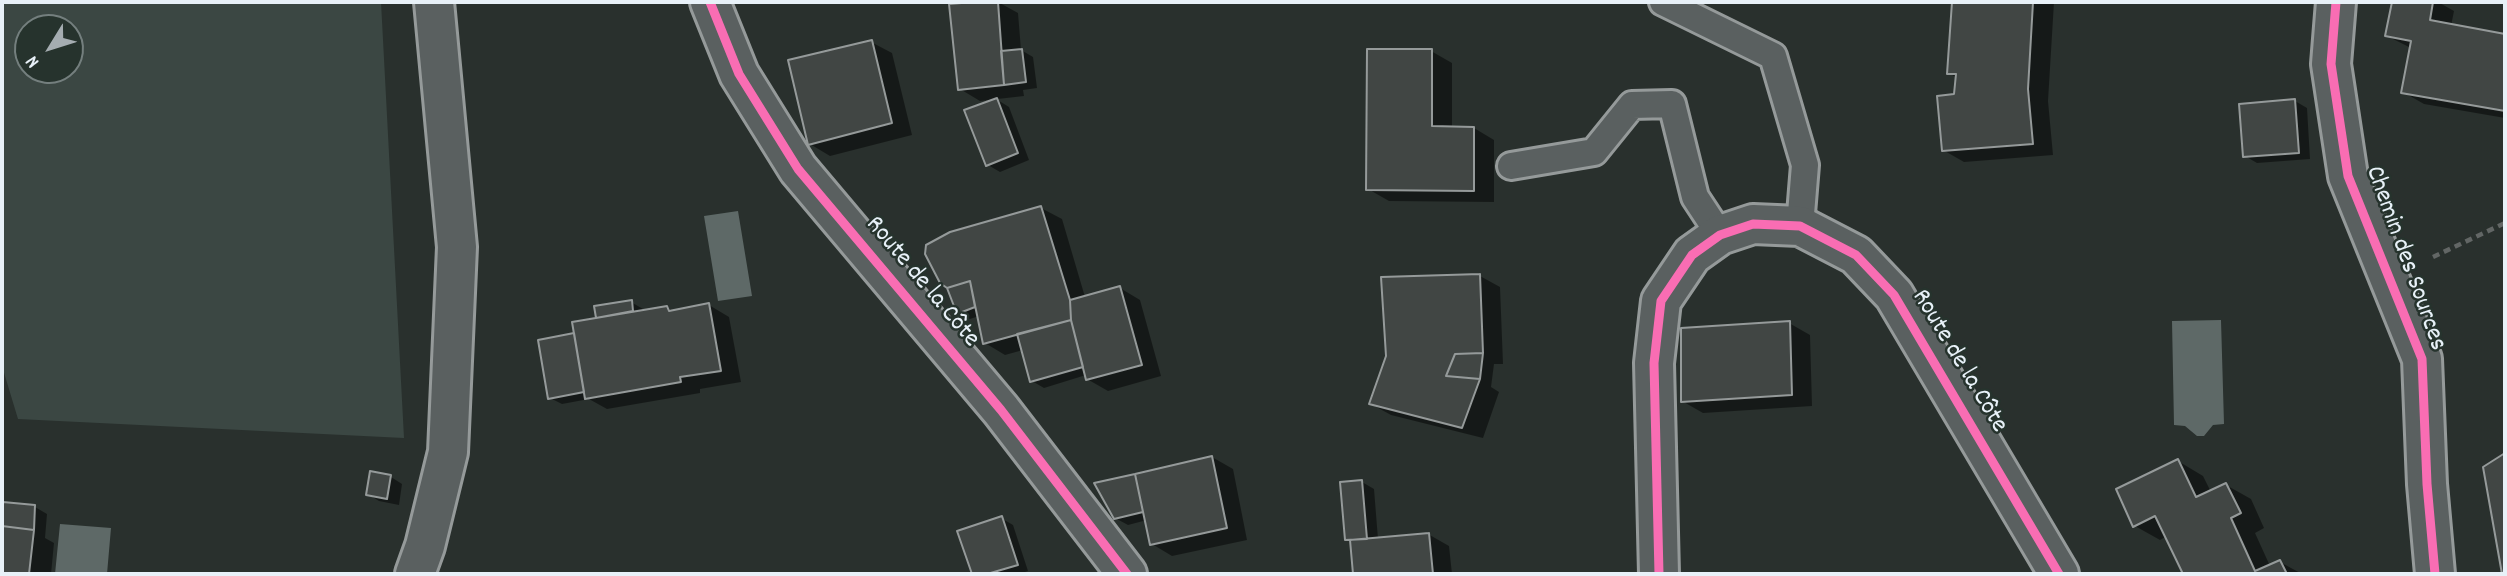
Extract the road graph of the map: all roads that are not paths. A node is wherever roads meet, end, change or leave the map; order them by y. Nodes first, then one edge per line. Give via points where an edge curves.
1 (434, 2) edge
2 (710, 2) edge
3 (1663, 2) edge
4 (2336, 2) edge
5 (1511, 166) dead end
6 (1800, 226) junction
7 (1720, 235) junction
8 (415, 574) edge
9 (1127, 574) edge
10 (1659, 574) edge
11 (2059, 574) edge
12 (2435, 574) edge

1 - 8 street via 457,247 448,452
2 - 9 street, Route de la Côte via 739,74 798,169 1001,410
3 - 6 lane via 1773,56 1805,165
4 - 12 street, Chemin des Sources via 2330,64 2348,176 2422,359
5 - 7 lane via 1594,152 1632,105 1672,104 1695,197
6 - 7 street, Route de la Côte via 1752,224
6 - 11 street, Route de la Côte via 1856,256 1894,295
7 - 10 street, Route de la Côte via 1692,256 1661,301 1654,363

